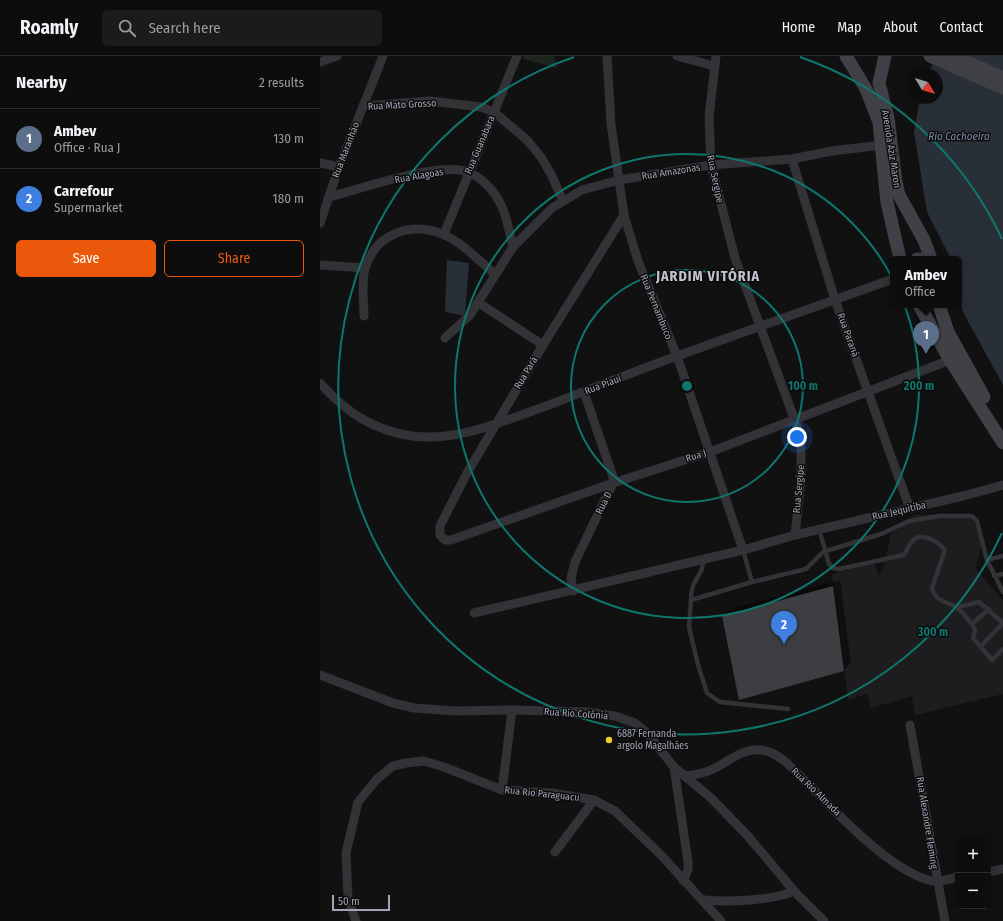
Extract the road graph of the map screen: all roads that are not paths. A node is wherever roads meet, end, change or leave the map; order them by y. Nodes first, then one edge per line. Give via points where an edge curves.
1 (336, 56) edge
2 (382, 56) edge
3 (517, 56) edge
4 (607, 56) edge
5 (677, 56) edge
6 (716, 56) edge
7 (846, 56) edge
8 (886, 56) edge
9 (930, 56) edge
10 (954, 56) edge
11 (320, 62) edge
12 (714, 66) junction
13 (1003, 78) edge
14 (1003, 88) edge
15 (363, 106) junction
16 (494, 112) junction
17 (882, 145) junction
18 (792, 159) junction
19 (320, 163) edge
20 (711, 165) junction
21 (339, 167) junction
22 (468, 172) junction
23 (619, 180) junction
24 (328, 197) junction
25 (563, 201) junction
26 (624, 215) junction
27 (320, 223) edge
28 (444, 234) junction
29 (512, 248) junction
30 (899, 256) edge
31 (930, 256) edge
32 (320, 265) edge
33 (365, 268) junction
34 (495, 274) junction
35 (890, 280) edge
36 (835, 300) junction
37 (479, 303) junction
38 (920, 308) edge
39 (940, 308) edge
40 (364, 316) dead end
41 (761, 327) junction
42 (444, 338) dead end
43 (543, 345) junction
44 (677, 356) junction
45 (950, 360) junction
46 (320, 383) edge
47 (584, 392) junction
48 (868, 392) junction
49 (795, 419) junction
50 (496, 424) junction
51 (1003, 427) edge
52 (1003, 442) edge
53 (710, 452) junction
54 (613, 482) junction
55 (1003, 485) edge
56 (910, 509) junction
57 (820, 533) junction
58 (440, 535) joint
59 (795, 535) junction
60 (743, 550) junction
61 (1003, 556) edge
62 (702, 560) junction
63 (987, 560) junction
64 (1003, 574) edge
65 (994, 576) junction
66 (752, 582) junction
67 (573, 591) junction
68 (1003, 592) edge
69 (691, 600) junction
70 (958, 607) junction
71 (989, 609) junction
72 (474, 613) dead end
73 (1003, 623) edge
74 (972, 624) junction
75 (980, 647) junction
76 (1003, 649) edge
77 (320, 675) edge
78 (788, 709) dead end
79 (512, 710) junction
80 (910, 724) dead end
81 (674, 767) junction
82 (685, 776) junction
83 (502, 790) junction
84 (594, 800) junction
85 (555, 852) dead end
86 (1003, 869) edge
87 (991, 871) edge
88 (955, 878) edge
89 (684, 881) junction
90 (936, 881) junction
91 (794, 891) junction
92 (704, 900) junction
93 (356, 921) edge
94 (721, 921) edge
95 (824, 921) edge
96 (944, 921) edge

1 - 11 street
2 - 15 street, Rua Maranhão
3 - 16 street, Rua Guanabara
4 - 23 street, Rua Pernambuco via 611,124
5 - 12 street
6 - 12 street, Rua Sergipe
7 - 17 main road, Avenida Aziz Maron via 866,89 879,122
8 - 31 main road, Avenida Aziz Maron via 879,83 888,118 896,182 899,195
9 - 14 main road
10 - 13 main road
12 - 20 street, Rua Sergipe via 709,117
15 - 16 street, Rua Mato Grosso via 430,102 481,107
15 - 21 street, Rua Maranhão
16 - 22 street, Rua Guanabara
16 - 25 street, Rua Mato Grosso via 527,140 541,157
17 - 18 street, Rua Amazonas
17 - 30 main road, Avenida Aziz Maron via 887,202
18 - 20 street, Rua Amazonas
18 - 36 street, Rua Paraná
19 - 21 street
20 - 23 street, Rua Amazonas
20 - 41 street, Rua Sergipe via 735,258
21 - 24 street, Rua Maranhão
22 - 24 street, Rua Alagoas via 432,171
22 - 28 street, Rua Guanabara
22 - 29 street, Rua Alagoas via 490,187 500,201
23 - 25 street, Rua Amazonas via 582,190
23 - 26 street, Rua Pernambuco
24 - 27 street, Rua Maranhão
25 - 29 street, Rua Amazonas via 552,208
26 - 43 street, Rua Pará
26 - 44 street, Rua Pernambuco via 638,261
28 - 33 street via 418,229 393,233 374,248
28 - 34 street
29 - 34 street, Rua Amazonas
32 - 33 street
33 - 40 street
34 - 37 street, Rua Amazonas
35 - 36 street, Rua Piauí
36 - 41 street, Rua Piauí
36 - 48 street, Rua Paraná
37 - 42 street, Rua Amazonas via 470,315
37 - 43 street
38 - 45 main road
39 - 51 main road via 956,348
41 - 44 street, Rua Piauí
41 - 49 street, Rua Sergipe
43 - 50 street, Rua Pará
44 - 47 street, Rua Piauí
44 - 53 street, Rua Pernambuco
45 - 48 street, Rua J
45 - 52 main road
46 - 50 street, Rua Piauí via 349,412 387,430 413,436 444,436
47 - 50 street, Rua Piauí
47 - 54 street, Rua D
48 - 49 street, Rua J
48 - 56 street, Rua Paraná
49 - 53 street, Rua J
49 - 59 street, Rua Sergipe via 802,455
50 - 58 street, Rua Pará via 440,526
53 - 54 street, Rua J
53 - 60 street, Rua Pernambuco
54 - 58 street, Rua J via 452,540 445,540
54 - 67 street, Rua D via 575,562 571,578
55 - 56 street, Rua Jequitiba
56 - 57 street, Rua Jequitiba
57 - 59 street, Rua Jequitiba
57 - 70 lane, bridge via 829,564 838,569 904,555 913,540 919,538 934,540 945,550 932,588 933,594 937,599
59 - 60 street
60 - 62 street
60 - 66 lane
61 - 63 lane
62 - 67 street
62 - 69 lane via 703,568 691,589
63 - 65 lane
63 - 66 lane via 974,517 939,516 909,521 881,534 828,549 806,569
64 - 65 lane
65 - 68 lane
66 - 69 lane
67 - 72 street
69 - 78 lane via 689,627 707,693 720,702
70 - 71 lane via 979,602
70 - 74 lane
71 - 73 lane
71 - 74 lane
73 - 75 lane
74 - 75 lane via 975,629 972,638
75 - 76 lane via 992,660
77 - 79 street, Rua Rio Colônia via 393,703 414,708 455,711
79 - 81 street, Rua Rio Colônia via 589,712 615,716 635,723 647,733
79 - 83 street
80 - 90 street, Rua Alexandre Fleming
81 - 82 street, Rua Rio Colônia
81 - 89 street via 688,862
82 - 90 street, Rua Rio Almada via 712,770 752,750 769,752 794,770 887,858 917,875
82 - 91 street, Rua Rio Colônia via 748,835
83 - 84 street, Rua Rio Paraguacu
83 - 93 street, Rua Rio Paraguacu via 424,761 393,766 377,779 358,802 346,853 348,898
84 - 85 street
84 - 89 street, Rua Rio Paraguacu via 616,811 634,827
86 - 87 street
88 - 90 street
89 - 92 street, Rua Rio Paraguacu
90 - 96 street, Rua Alexandre Fleming
91 - 92 street via 768,899
91 - 95 street, Rua Rio Colônia
92 - 94 street, Rua Rio Paraguacu

